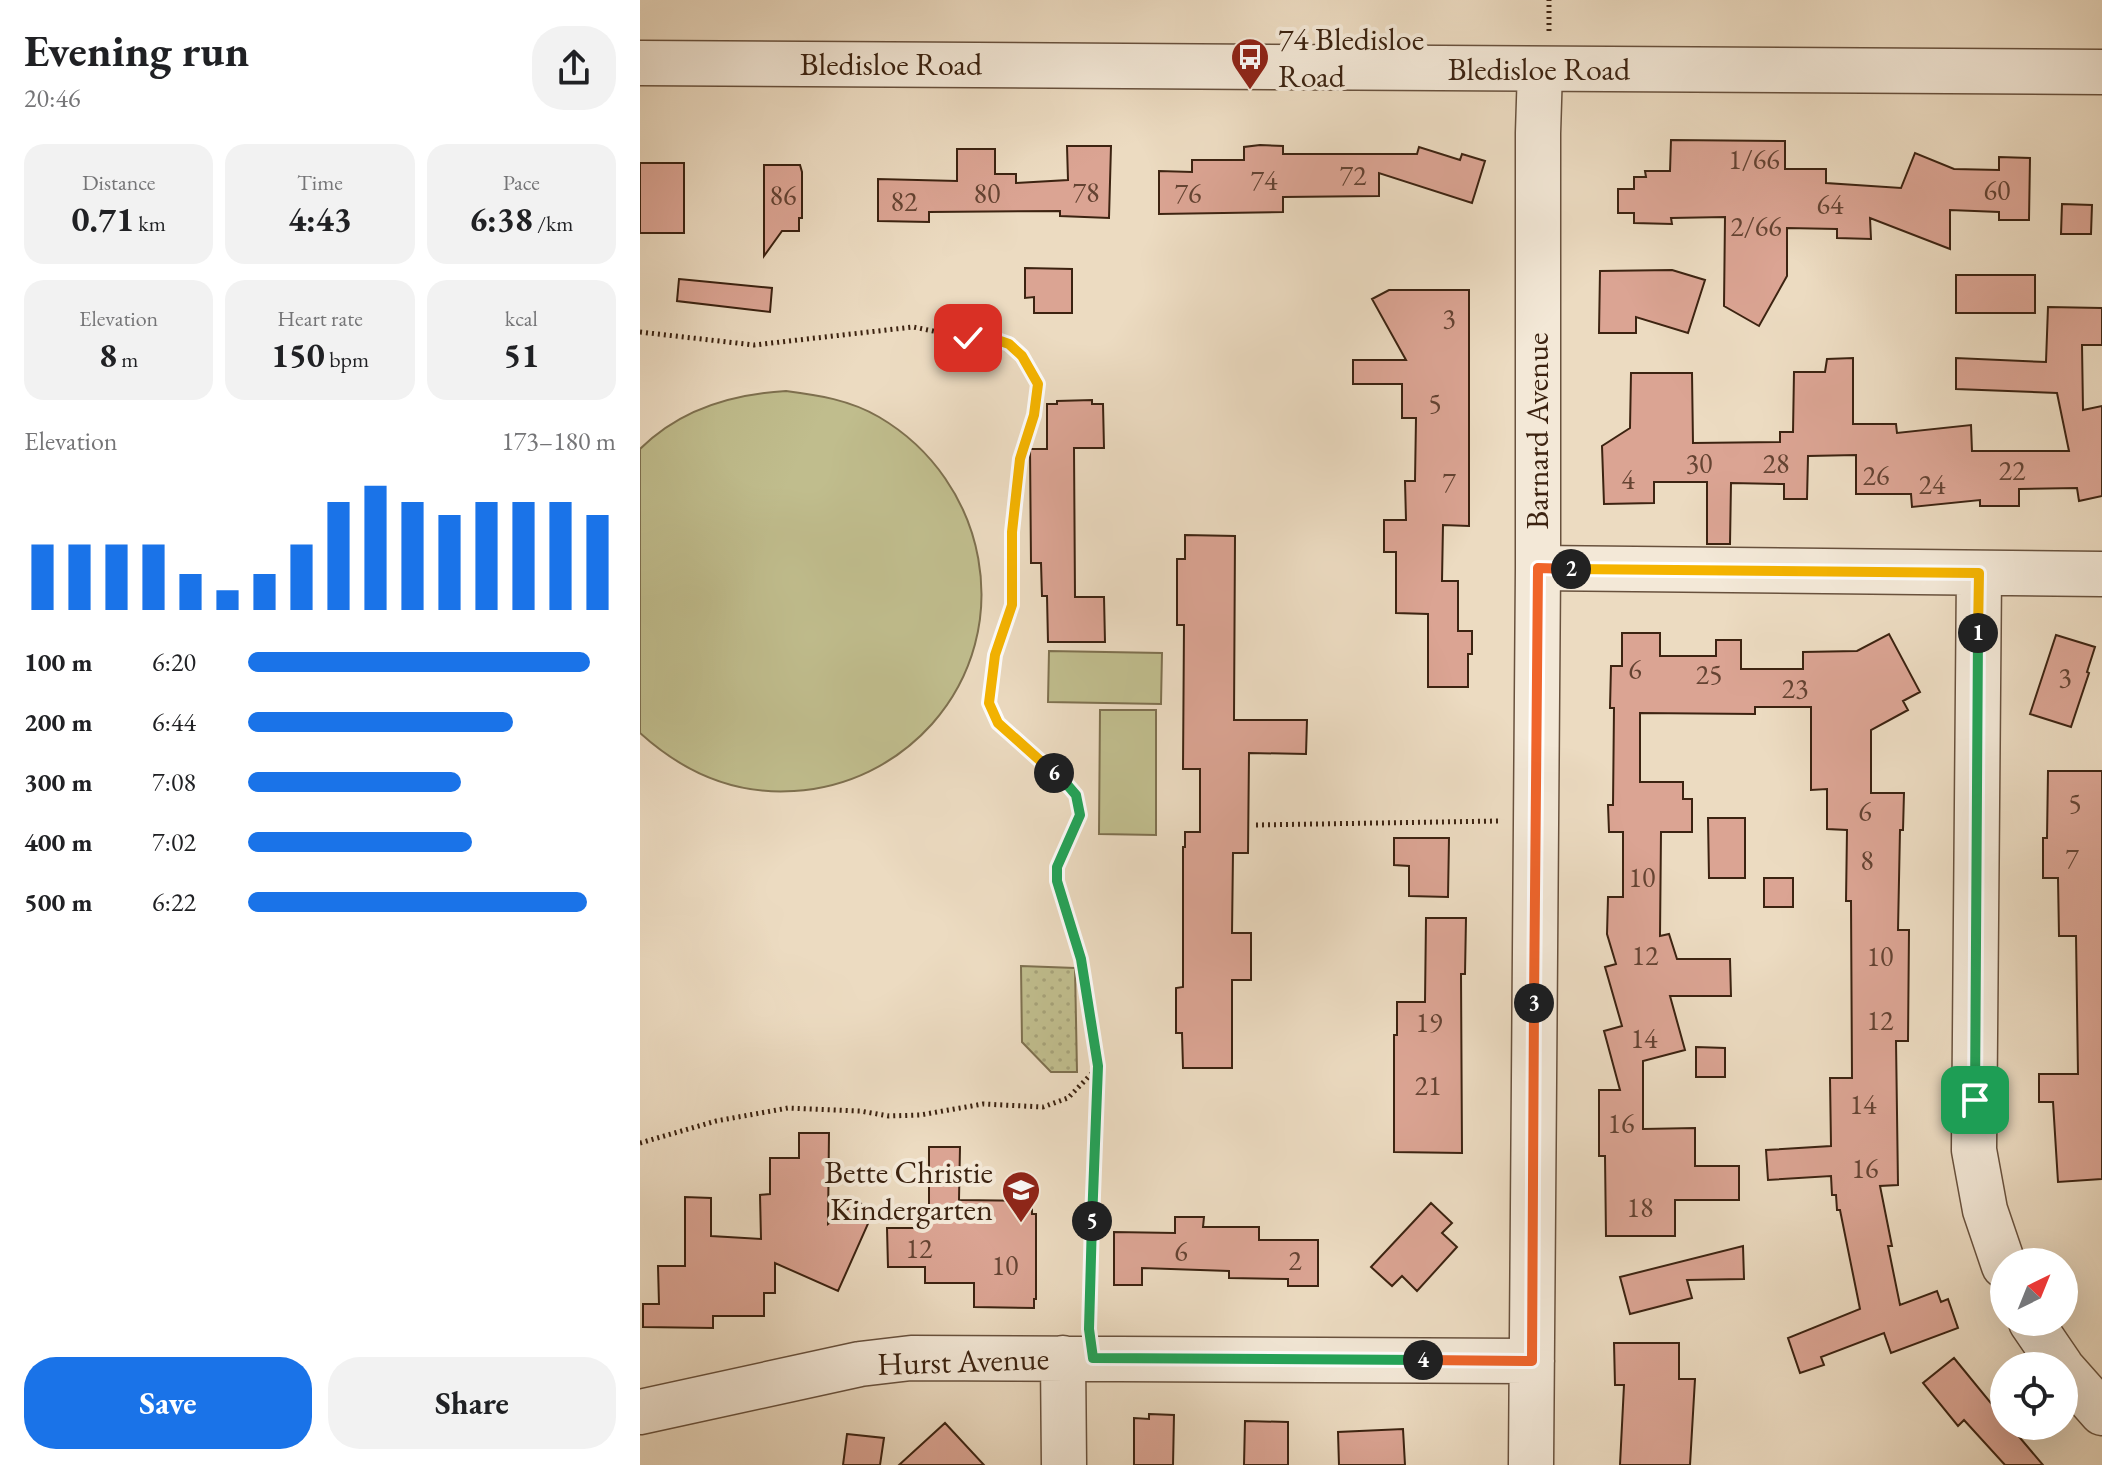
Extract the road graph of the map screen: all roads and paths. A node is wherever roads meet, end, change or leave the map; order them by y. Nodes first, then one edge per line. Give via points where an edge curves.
1 (640, 63) edge
2 (1540, 69) junction
3 (2102, 72) edge
4 (640, 332) edge
5 (1538, 568) junction
6 (1979, 573) junction
7 (2102, 574) edge
8 (1535, 822) junction
9 (1256, 825) dead end
10 (1098, 1066) junction
11 (640, 1143) edge
12 (1998, 1248) edge
13 (1078, 1358) junction
14 (1532, 1361) junction
15 (2078, 1386) edge
16 (640, 1412) edge
17 (2102, 1413) edge
18 (1064, 1465) edge
19 (1531, 1465) edge

1 - 2 street, Bledisloe Road
2 - 3 street, Bledisloe Road
2 - 5 street, Barnard Avenue
4 - 10 path via 754,345 913,327 1000,339 1022,356 1038,384 1020,459 1012,605 995,655 989,703 998,723 1076,795 1080,815 1057,867 1057,881 1081,959
5 - 6 street
5 - 8 street, Barnard Avenue
6 - 7 street
6 - 12 street via 1974,1150
8 - 9 path
8 - 14 street, Barnard Avenue
10 - 11 path via 1068,1098 1043,1107 983,1104 889,1116 788,1108
10 - 13 path via 1089,1329
13 - 14 street, Hurst Avenue
13 - 16 street, Hurst Avenue via 911,1358 860,1364
13 - 18 street
14 - 19 street, Barnard Avenue
15 - 17 street

